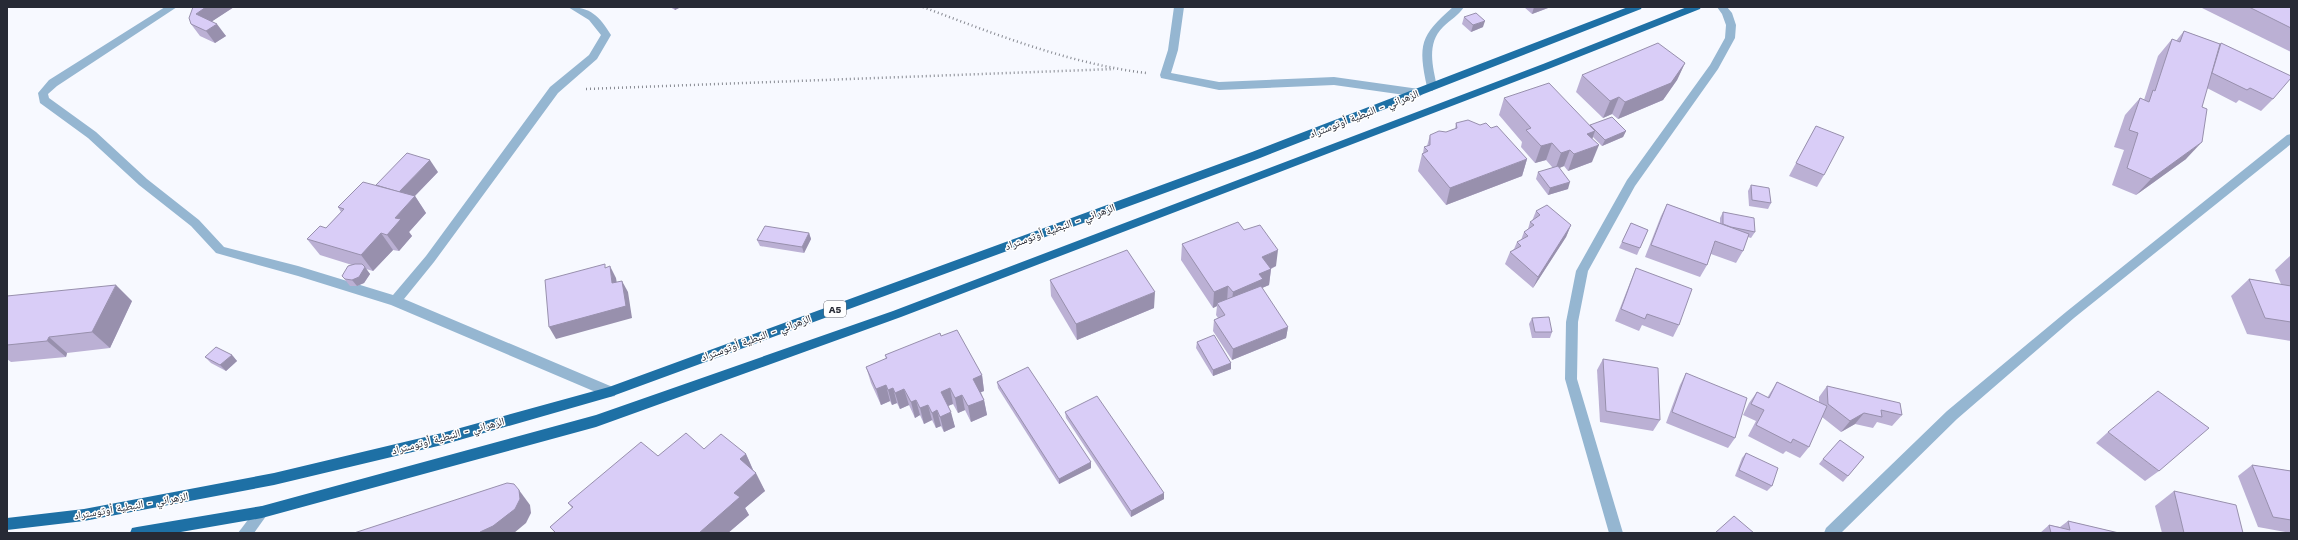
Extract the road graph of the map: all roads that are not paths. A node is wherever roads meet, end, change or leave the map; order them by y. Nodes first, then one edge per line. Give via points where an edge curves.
1 (172, 7) edge
2 (573, 7) edge
3 (1179, 7) edge
4 (1459, 7) edge
5 (1638, 7) edge
6 (1696, 7) edge
7 (1722, 7) edge
8 (1530, 50) junction
9 (1547, 66) junction
10 (1457, 77) junction
11 (1432, 87) junction
12 (1419, 92) junction
13 (1472, 93) junction
14 (2291, 138) edge
15 (395, 301) junction
16 (610, 392) junction
17 (262, 512) junction
18 (7, 524) edge
19 (137, 533) edge
20 (245, 533) edge
21 (1616, 533) edge
22 (1832, 533) edge

1 - 15 street via 53,83 43,93 44,100 92,135 143,182 195,223 220,250
2 - 15 street via 589,14 599,23 606,35 593,57 554,90 430,259
3 - 12 street via 1173,50 1165,75 1219,86 1334,81
4 - 11 street via 1431,34 1425,57
5 - 8 highway, الزهراني - النبطية أوتوستراد / A5
6 - 9 highway, الزهراني - النبطية أوتوستراد / A5
7 - 21 street via 1731,25 1730,38 1714,67 1631,182 1582,271 1572,322 1571,379
8 - 9 highway
8 - 10 highway, الزهراني - النبطية أوتوستراد / A5
9 - 13 highway, الزهراني - النبطية أوتوستراد / A5
10 - 11 highway, الزهراني - النبطية أوتوستراد / A5
10 - 13 highway
11 - 12 highway, الزهراني - النبطية أوتوستراد / A5
12 - 16 highway, الزهراني - النبطية أوتوستراد / A5 via 1256,155
13 - 17 highway, الزهراني - النبطية أوتوستراد / A5 via 898,314 611,416
14 - 22 street via 2070,315 1970,400
15 - 16 street
16 - 18 highway, الزهراني - النبطية أوتوستراد / A5 via 442,439 274,479 84,516
17 - 19 highway, الزهراني - النبطية أوتوستراد / A5
17 - 20 street

